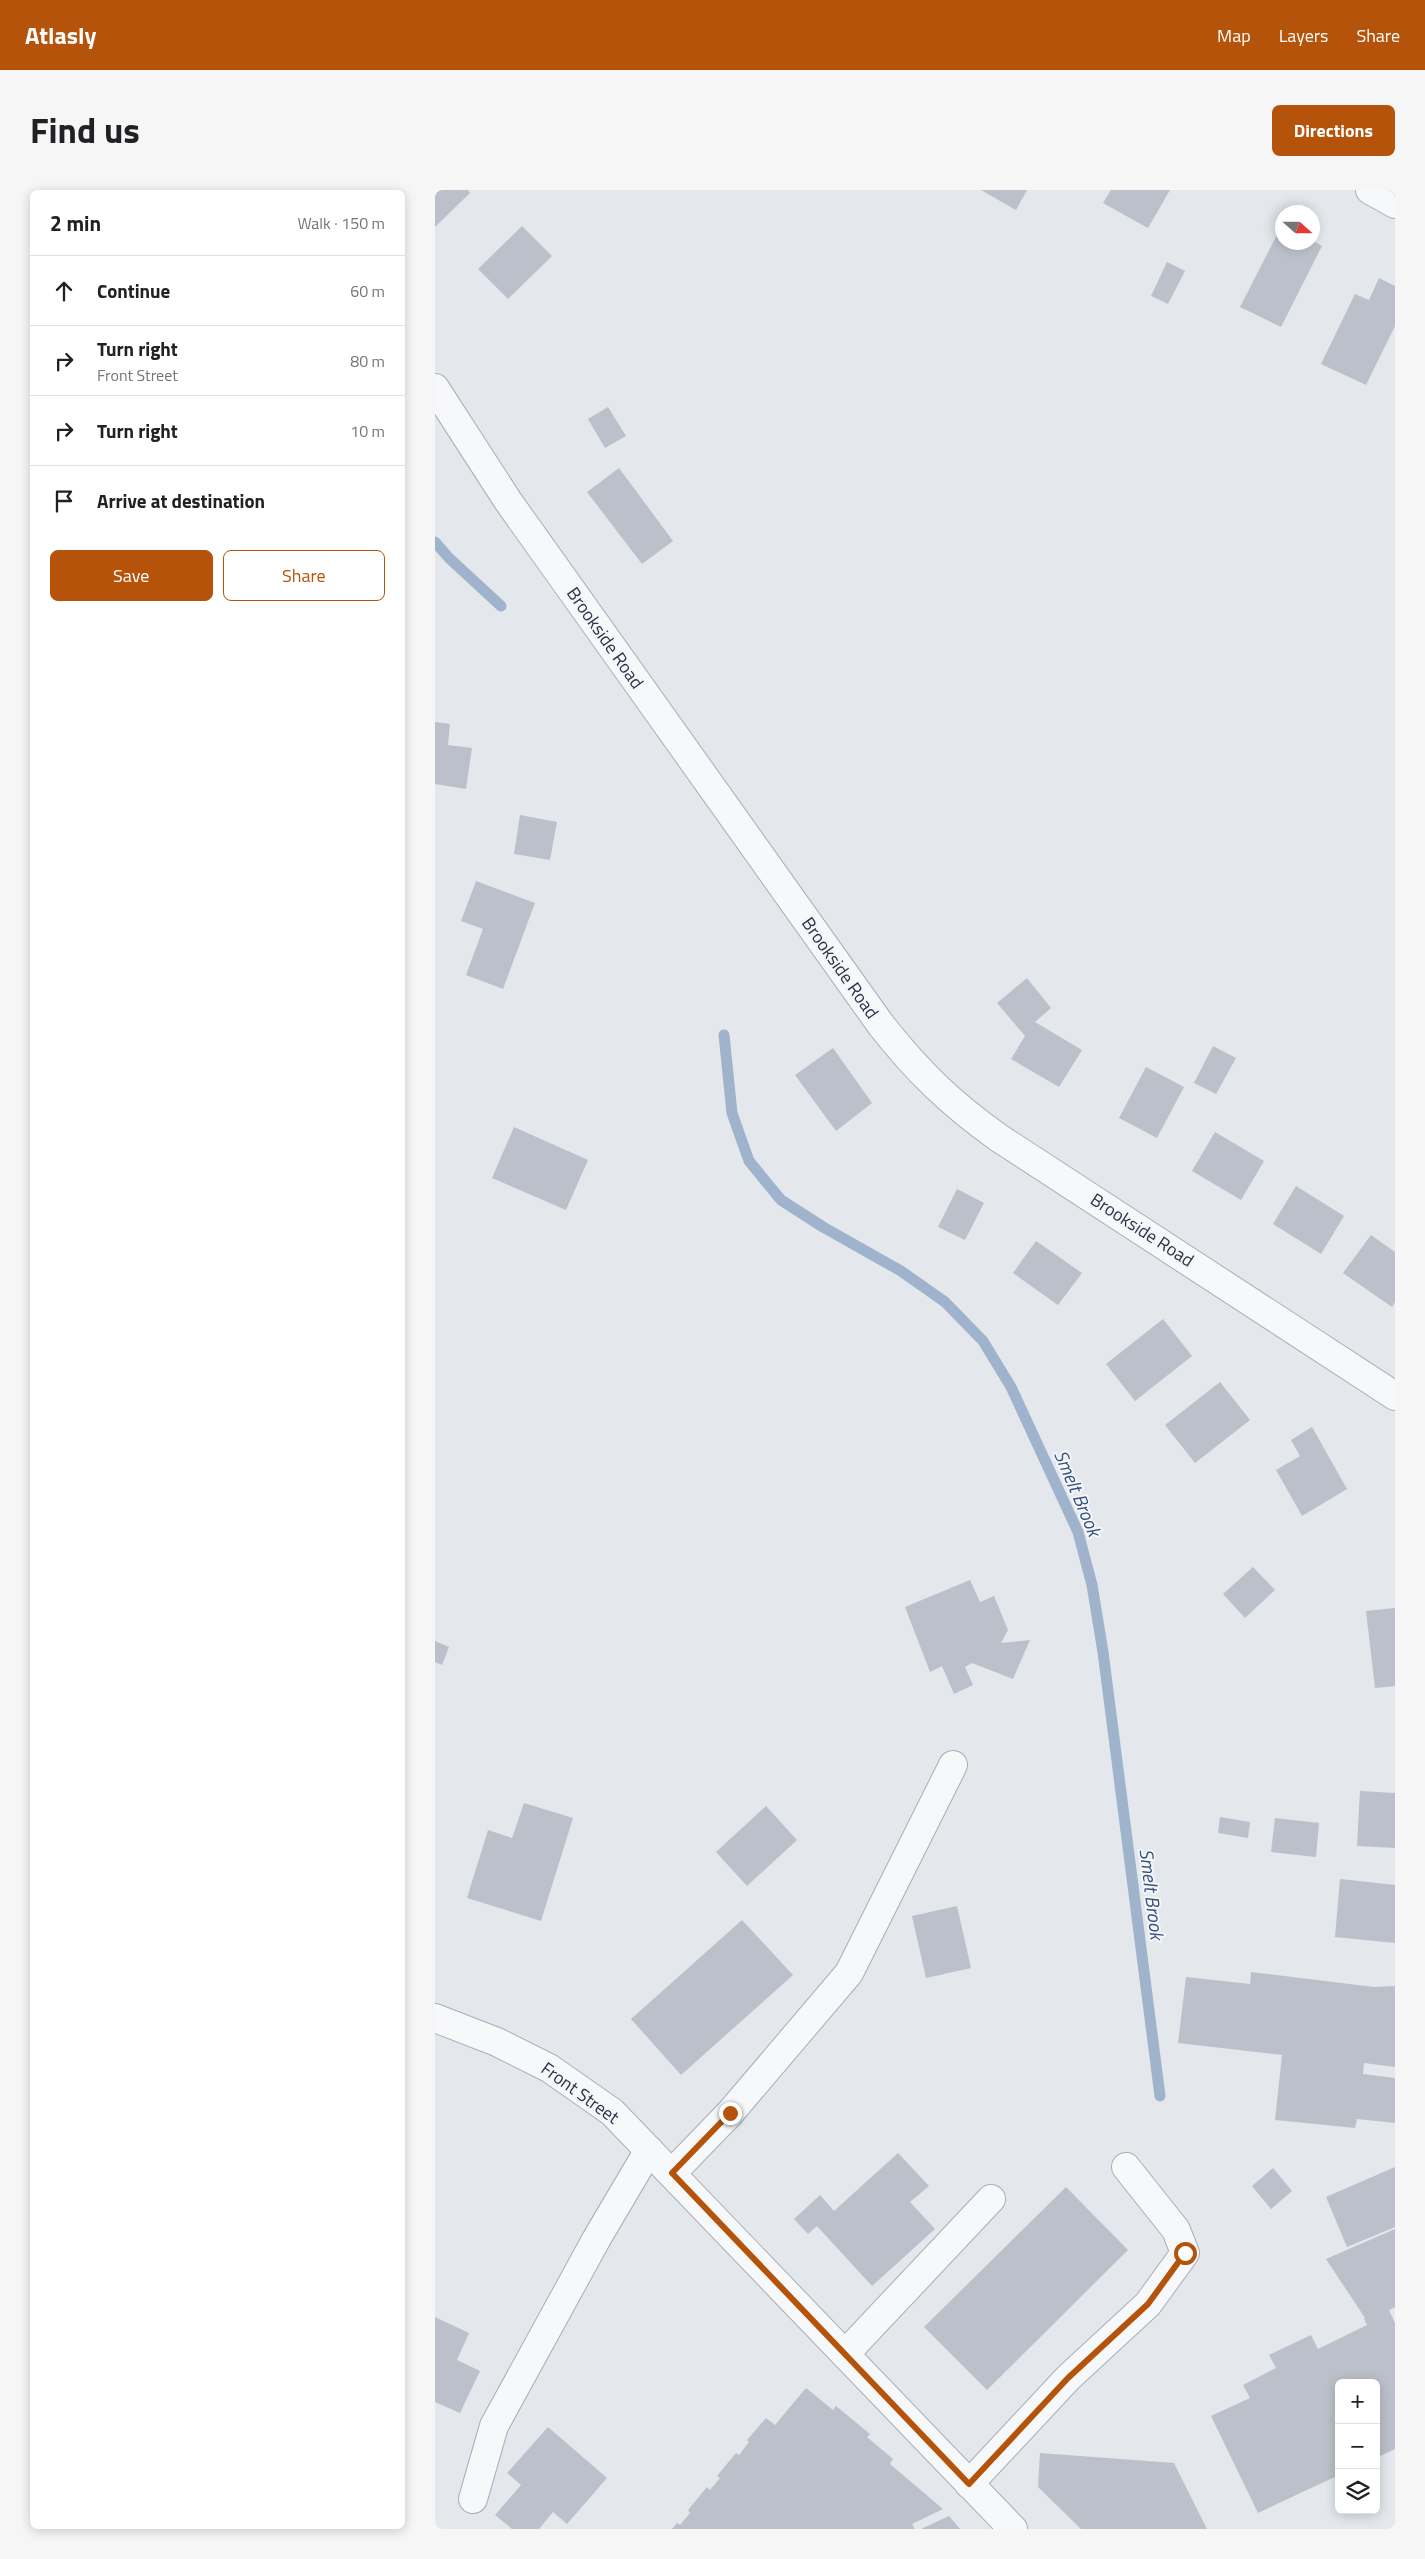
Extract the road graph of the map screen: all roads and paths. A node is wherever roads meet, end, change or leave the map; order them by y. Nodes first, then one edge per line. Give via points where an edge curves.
1 (1370, 190) edge
2 (1395, 204) edge
3 (435, 388) edge
4 (1395, 1396) edge
5 (953, 1765) dead end
6 (435, 2018) edge
7 (649, 2150) junction
8 (1126, 2167) dead end
9 (672, 2173) junction
10 (991, 2199) dead end
11 (845, 2354) junction
12 (969, 2484) junction
13 (473, 2499) dead end
14 (1013, 2529) edge

1 - 2 street
3 - 4 street, Brookside Road via 508,501 881,1025 925,1078 999,1138
5 - 9 street via 849,1973 730,2113
6 - 7 street, Front Street via 497,2042 549,2068 612,2112
7 - 9 street, Front Street
7 - 13 street via 494,2426
8 - 12 street via 1176,2230 1185,2253 1148,2304 1068,2378
9 - 11 street, Front Street
10 - 11 street
11 - 12 street, Front Street
12 - 14 street, Front Street

